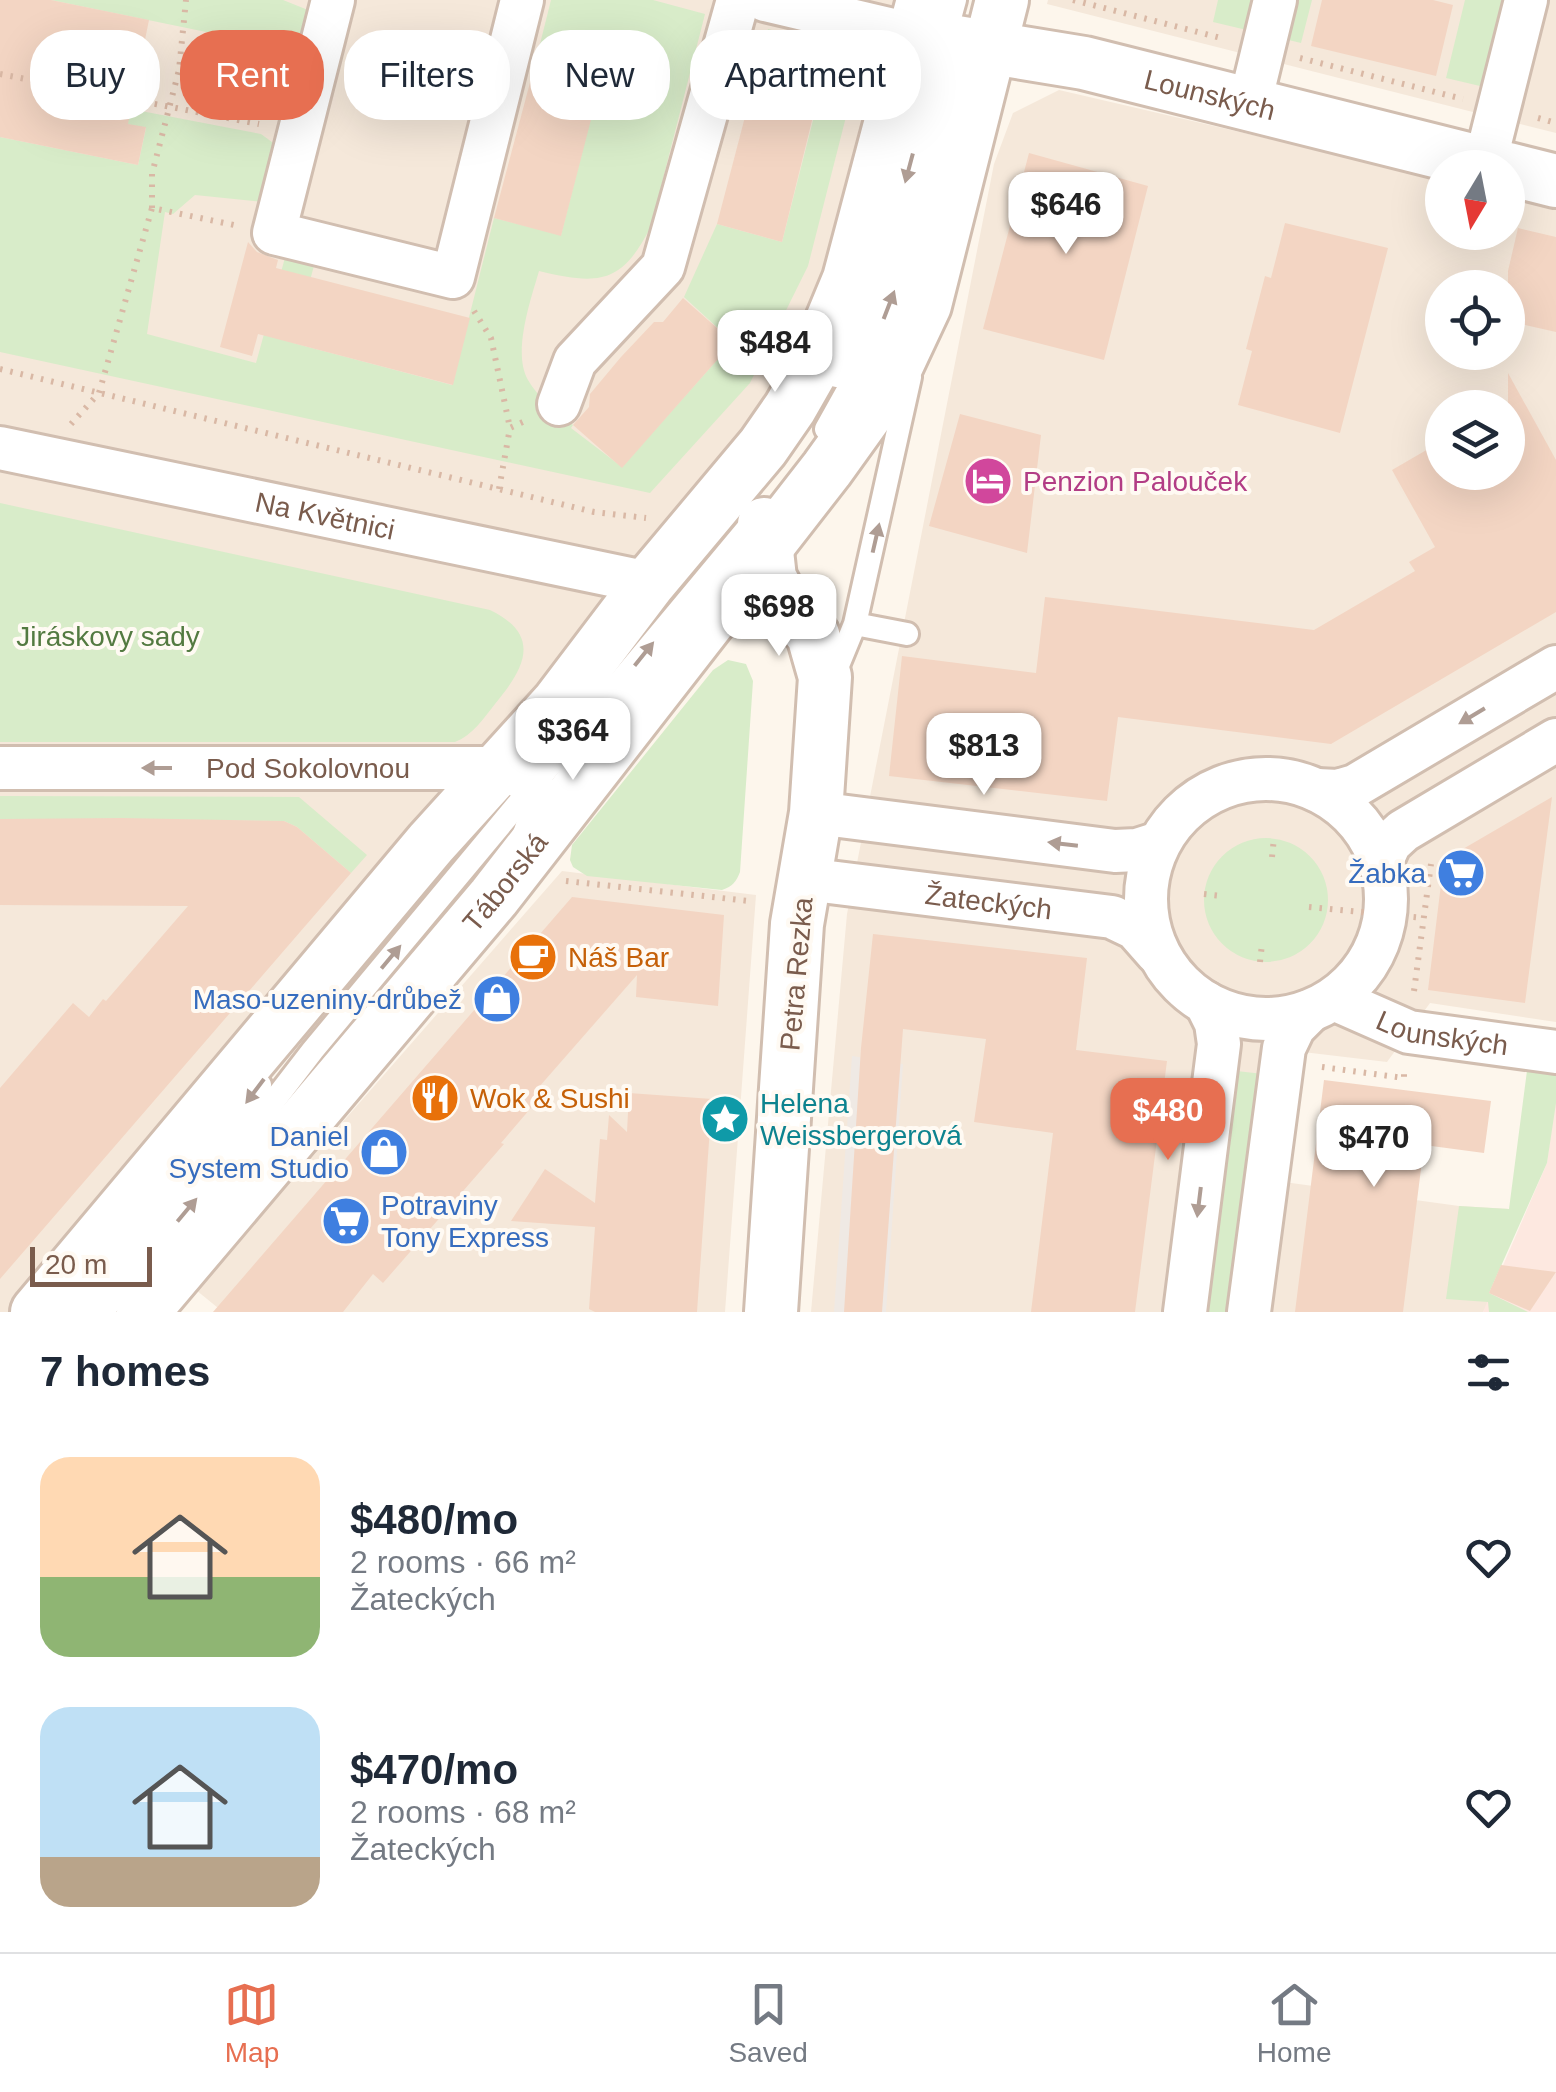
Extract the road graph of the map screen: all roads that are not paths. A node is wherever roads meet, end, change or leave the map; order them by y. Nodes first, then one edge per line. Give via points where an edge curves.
1 (334, 0) edge
2 (522, 0) edge
3 (738, 0) edge
4 (765, 0) edge
5 (1020, 0) edge
6 (1275, 0) edge
7 (1526, 0) edge
8 (959, 21) edge
9 (1250, 103) junction
10 (1436, 150) edge
11 (1499, 150) edge
12 (1525, 173) edge
13 (1556, 181) edge
14 (849, 279) junction
15 (924, 305) junction
16 (836, 376) junction
17 (559, 404) road end
18 (0, 448) edge
19 (778, 493) junction
20 (687, 588) junction
21 (784, 601) junction
22 (854, 624) junction
23 (906, 634) dead end
24 (1556, 666) edge
25 (825, 697) junction
26 (1556, 740) edge
27 (0, 768) edge
28 (516, 778) junction
29 (1317, 790) junction
30 (816, 813) junction
31 (1159, 843) junction
32 (1380, 863) junction
33 (540, 868) junction
34 (805, 879) junction
35 (1158, 953) junction
36 (1206, 1004) junction
37 (1322, 1005) junction
38 (1556, 1052) edge
39 (36, 1312) edge
40 (78, 1312) edge
41 (102, 1312) edge
42 (143, 1312) edge
43 (771, 1312) edge
44 (1185, 1312) edge
45 (1249, 1312) edge

1 - 2 street via 274,233 453,276
3 - 17 street via 663,268 575,361
4 - 8 street
5 - 8 street, Táborská
6 - 9 street
7 - 11 street via 1499,108
8 - 9 street, Lounských via 1068,60
8 - 14 street, Táborská
8 - 15 street, Táborská
8 -> 16 lane via 879,275
19 -> 8 lane via 848,393 885,317
9 - 10 street, Lounských
12 - 13 street, Lounských
14 - 16 street, Táborská
14 - 20 street, Táborská via 810,372
15 - 19 street, Táborská via 888,384
22 -> 15 lane, Petra Rezka
16 - 19 street
18 - 20 street, Na Květnici
19 - 20 street, Táborská
19 - 20 lane
19 - 21 street, Petra Rezka via 770,578
20 - 21 street
20 - 28 street, Táborská via 558,703
33 -> 20 street, Táborská
21 - 25 street, Petra Rezka via 818,646
22 - 23 lane
22 - 25 lane, Petra Rezka
24 -> 29 street, Žateckých via 1355,786
25 - 30 street, Petra Rezka
26 - 32 street via 1402,831
28 -> 27 street, Pod Sokolovnou
28 - 33 street via 538,793
28 - 39 street, Táborská via 431,843
28 -> 40 lane via 297,1035
41 -> 28 lane via 236,1150
29 - 31 street, Žateckých via 1282,780 1245,780 1211,792 1181,814
29 - 32 street, Žateckých via 1367,833
31 -> 30 street via 1115,851
30 - 34 street, Petra Rezka
31 - 35 street, Žateckých via 1145,898
32 - 37 street, Žateckých via 1386,888 1405,916 1359,976
33 - 42 street, Táborská
34 - 35 street, Žateckých via 1112,917 1135,928
34 - 43 street, Petra Rezka
35 - 36 street, Žateckých via 1178,982
36 - 37 street, Žateckých via 1257,1019
36 -> 44 street via 1219,1044
37 - 38 street, Lounských via 1409,1032
37 - 45 street, Žateckých via 1294,1027 1284,1048

